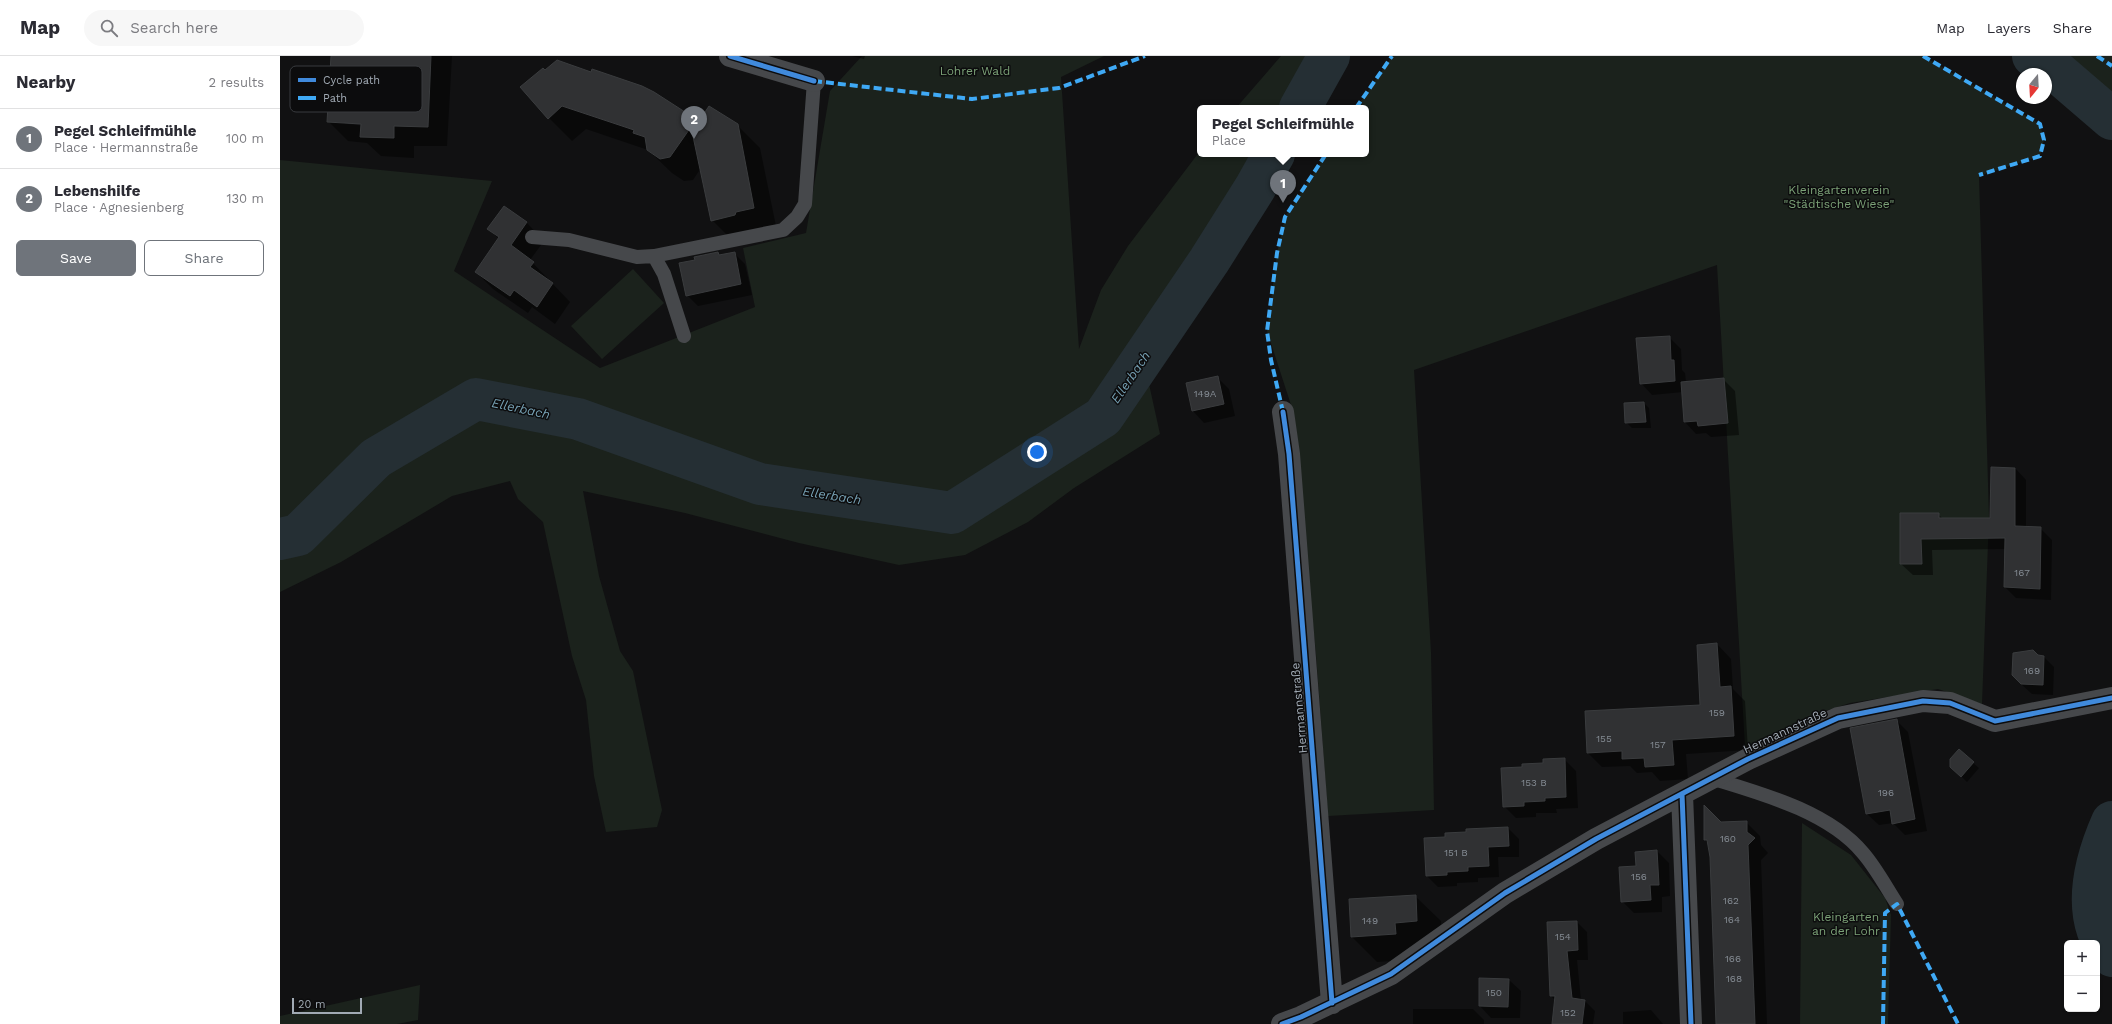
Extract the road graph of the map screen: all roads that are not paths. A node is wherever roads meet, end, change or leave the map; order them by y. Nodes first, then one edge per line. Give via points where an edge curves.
1 (730, 56) edge
2 (814, 81) joint
3 (532, 237) dead end
4 (654, 256) junction
5 (684, 336) dead end
6 (1283, 412) dead end
7 (2112, 698) edge
8 (1714, 779) junction
9 (1682, 794) junction
10 (1897, 904) dead end
11 (1332, 1003) junction
12 (1296, 1022) edge
13 (1690, 1024) edge

1 - 2 street
2 - 4 lane via 805,204 797,217 783,230
3 - 4 lane via 569,240 637,257
4 - 5 lane via 664,274
6 - 11 street, Hermannstraße via 1289,454
7 - 8 street, Hermannstraße via 1995,721 1950,703 1923,701 1878,709 1838,718 1748,759
8 - 9 street, Hermannstraße
8 - 10 lane via 1748,789 1831,823 1863,852
9 - 11 street, Hermannstraße via 1596,839 1512,889 1391,974
9 - 13 street
11 - 12 street, Hermannstraße

